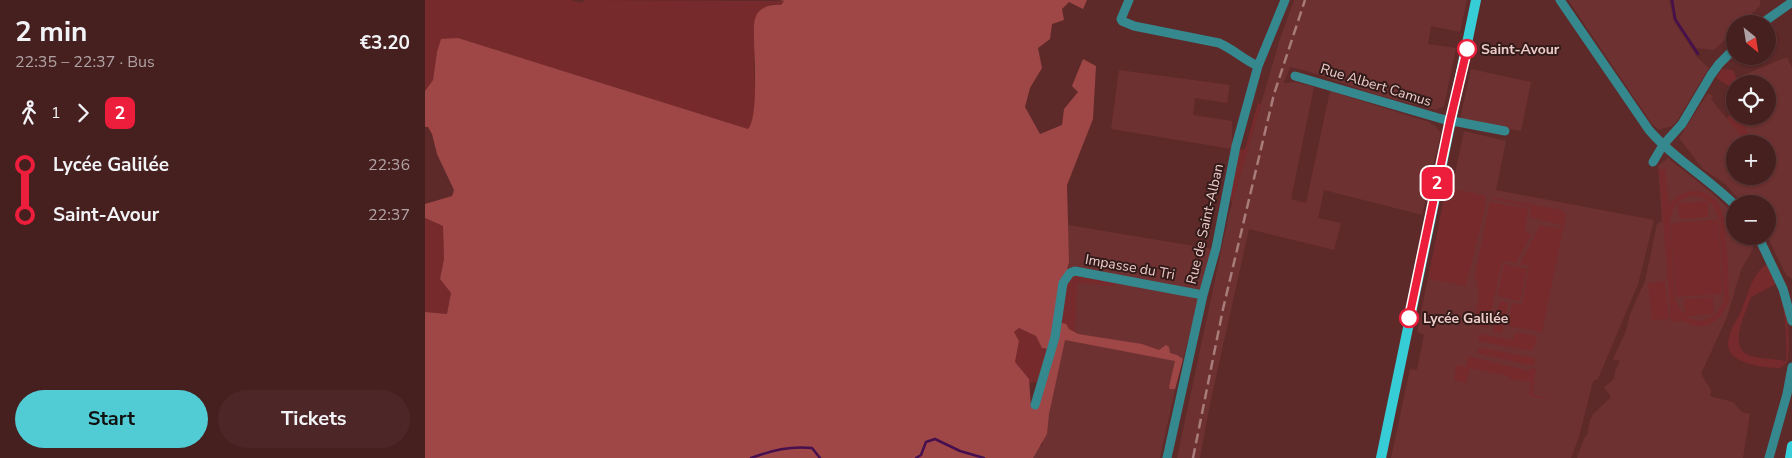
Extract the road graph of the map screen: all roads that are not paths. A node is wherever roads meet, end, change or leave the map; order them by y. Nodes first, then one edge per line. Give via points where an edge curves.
1 (1129, 0) edge
2 (1285, 0) edge
3 (1476, 0) edge
4 (1560, 0) edge
5 (1792, 2) edge
6 (1774, 15) edge
7 (1726, 57) edge
8 (1257, 66) junction
9 (1295, 76) dead end
10 (1450, 121) junction
11 (1505, 131) dead end
12 (1663, 145) junction
13 (1653, 162) dead end
14 (1726, 198) edge
15 (1762, 245) edge
16 (1203, 295) junction
17 (1792, 319) edge
18 (1792, 367) edge
19 (1035, 405) dead end
20 (1792, 446) edge
21 (1167, 458) edge
22 (1381, 458) edge
23 (1769, 458) edge
24 (1790, 458) edge

1 - 8 street via 1122,21 1219,43
2 - 8 street, Rue de Saint-Alban
3 - 10 main road
4 - 12 street via 1641,120
5 - 6 street
7 - 12 street via 1682,124
8 - 16 street, Rue de Saint-Alban
9 - 10 street, Rue Albert Camus
10 - 11 street, Rue Albert Camus
10 - 22 main road
12 - 13 street
12 - 14 street
15 - 17 street via 1783,288
16 - 19 street, Impasse du Tri via 1075,271 1070,273 1063,283 1055,337
16 - 21 street, Rue de Saint-Alban
18 - 23 street
20 - 24 main road

